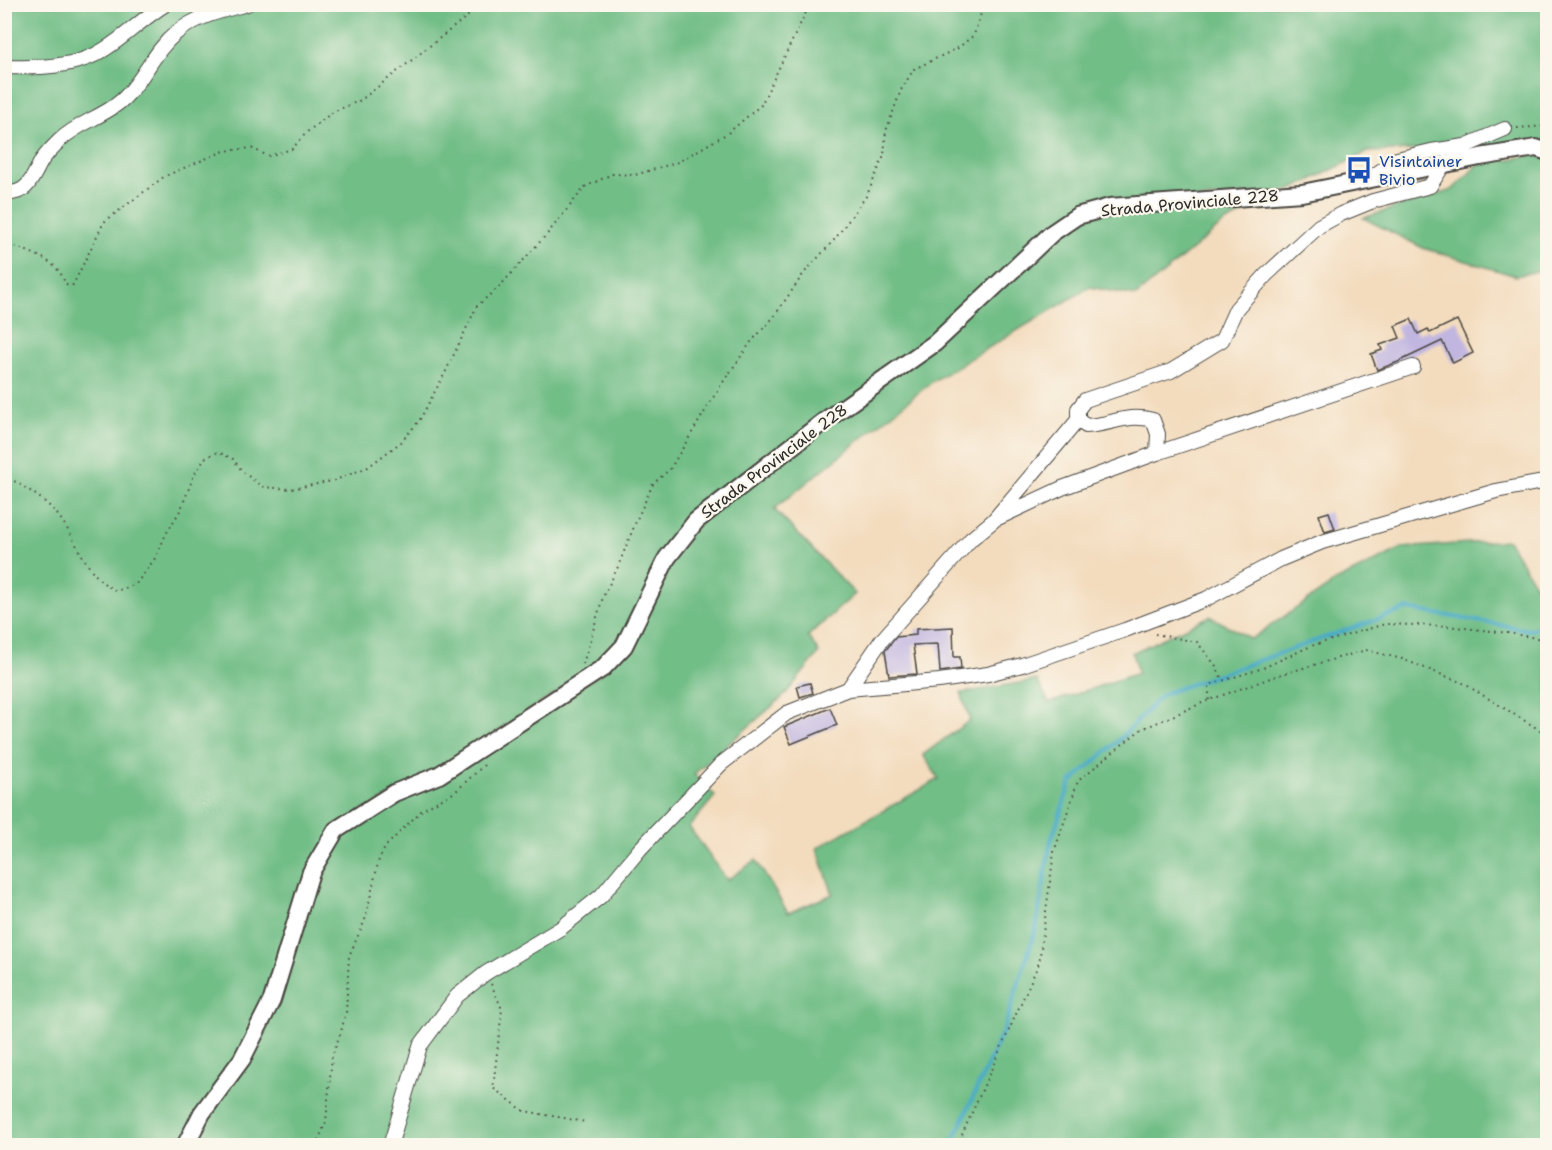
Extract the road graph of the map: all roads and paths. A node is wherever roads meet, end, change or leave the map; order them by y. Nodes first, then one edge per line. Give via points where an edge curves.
1 (166, 4) edge
2 (247, 4) edge
3 (483, 4) edge
4 (810, 4) edge
5 (984, 4) edge
6 (4, 67) edge
7 (1548, 126) edge
8 (1505, 129) joint
9 (1548, 152) edge
10 (1444, 164) junction
11 (1367, 180) junction
12 (4, 193) edge
13 (4, 242) edge
14 (1413, 367) dead end
15 (1078, 420) junction
16 (1157, 453) junction
17 (4, 475) edge
18 (1548, 482) edge
19 (993, 521) junction
20 (1154, 633) dead end
21 (1548, 640) edge
22 (583, 665) dead end
23 (1223, 681) junction
24 (848, 689) junction
25 (1209, 700) junction
26 (1548, 735) edge
27 (486, 764) dead end
28 (486, 974) junction
29 (586, 1122) dead end
30 (185, 1146) edge
31 (315, 1146) edge
32 (390, 1146) edge
33 (957, 1146) edge

1 - 6 street via 104,51 76,62
2 - 12 street via 199,18 176,33 115,107 62,138 43,159 32,182 14,194
3 - 13 path via 361,100 333,112 292,149 268,156 251,148 224,151 165,176 104,222 73,285 65,284 63,275 48,260
4 - 17 path via 761,105 728,133 678,162 635,176 612,174 585,187 519,266 477,306 419,421 369,467 333,481 291,489 262,487 233,459 218,452 206,457 156,557 136,584 116,591 90,570 58,516 38,496
5 - 22 path via 974,35 958,48 914,69 901,90 886,131 884,156 867,195 751,342 670,469 653,484 603,597
7 - 8 path
8 - 11 street via 1465,146 1398,159
9 - 10 main road, Strada Provinciale 228 via 1536,148
10 - 11 main road, Strada Provinciale 228
10 - 15 street via 1430,186 1372,201 1319,226 1236,309 1222,340 1171,371 1085,400 1078,409
11 - 30 main road, Strada Provinciale 228 via 1302,193 1110,207 1077,216 1052,233 934,343 696,520 667,558 624,646 603,668 439,774 394,793 336,830 311,872 272,1000 242,1059 202,1113
14 - 16 street
15 - 16 street via 1086,426 1138,416 1153,420 1158,434
15 - 19 street
16 - 19 street via 1062,488
18 - 24 street via 1496,491 1322,542 1206,599 1022,665 939,681
19 - 24 street via 963,547 881,641
20 - 23 path via 1197,642
21 - 23 path via 1447,626 1385,624 1311,646
23 - 25 path via 1209,685
24 - 28 street via 788,713 721,764 601,896 561,928
25 - 26 path via 1366,650 1402,659 1463,683
25 - 33 path via 1140,730 1078,781 1054,852 1039,963
27 - 31 path via 455,792 422,810 386,846 379,859 365,920 348,956 346,1012 332,1056 326,1122
28 - 29 path via 502,1009 493,1088 524,1111
28 - 32 street via 457,996 420,1046

